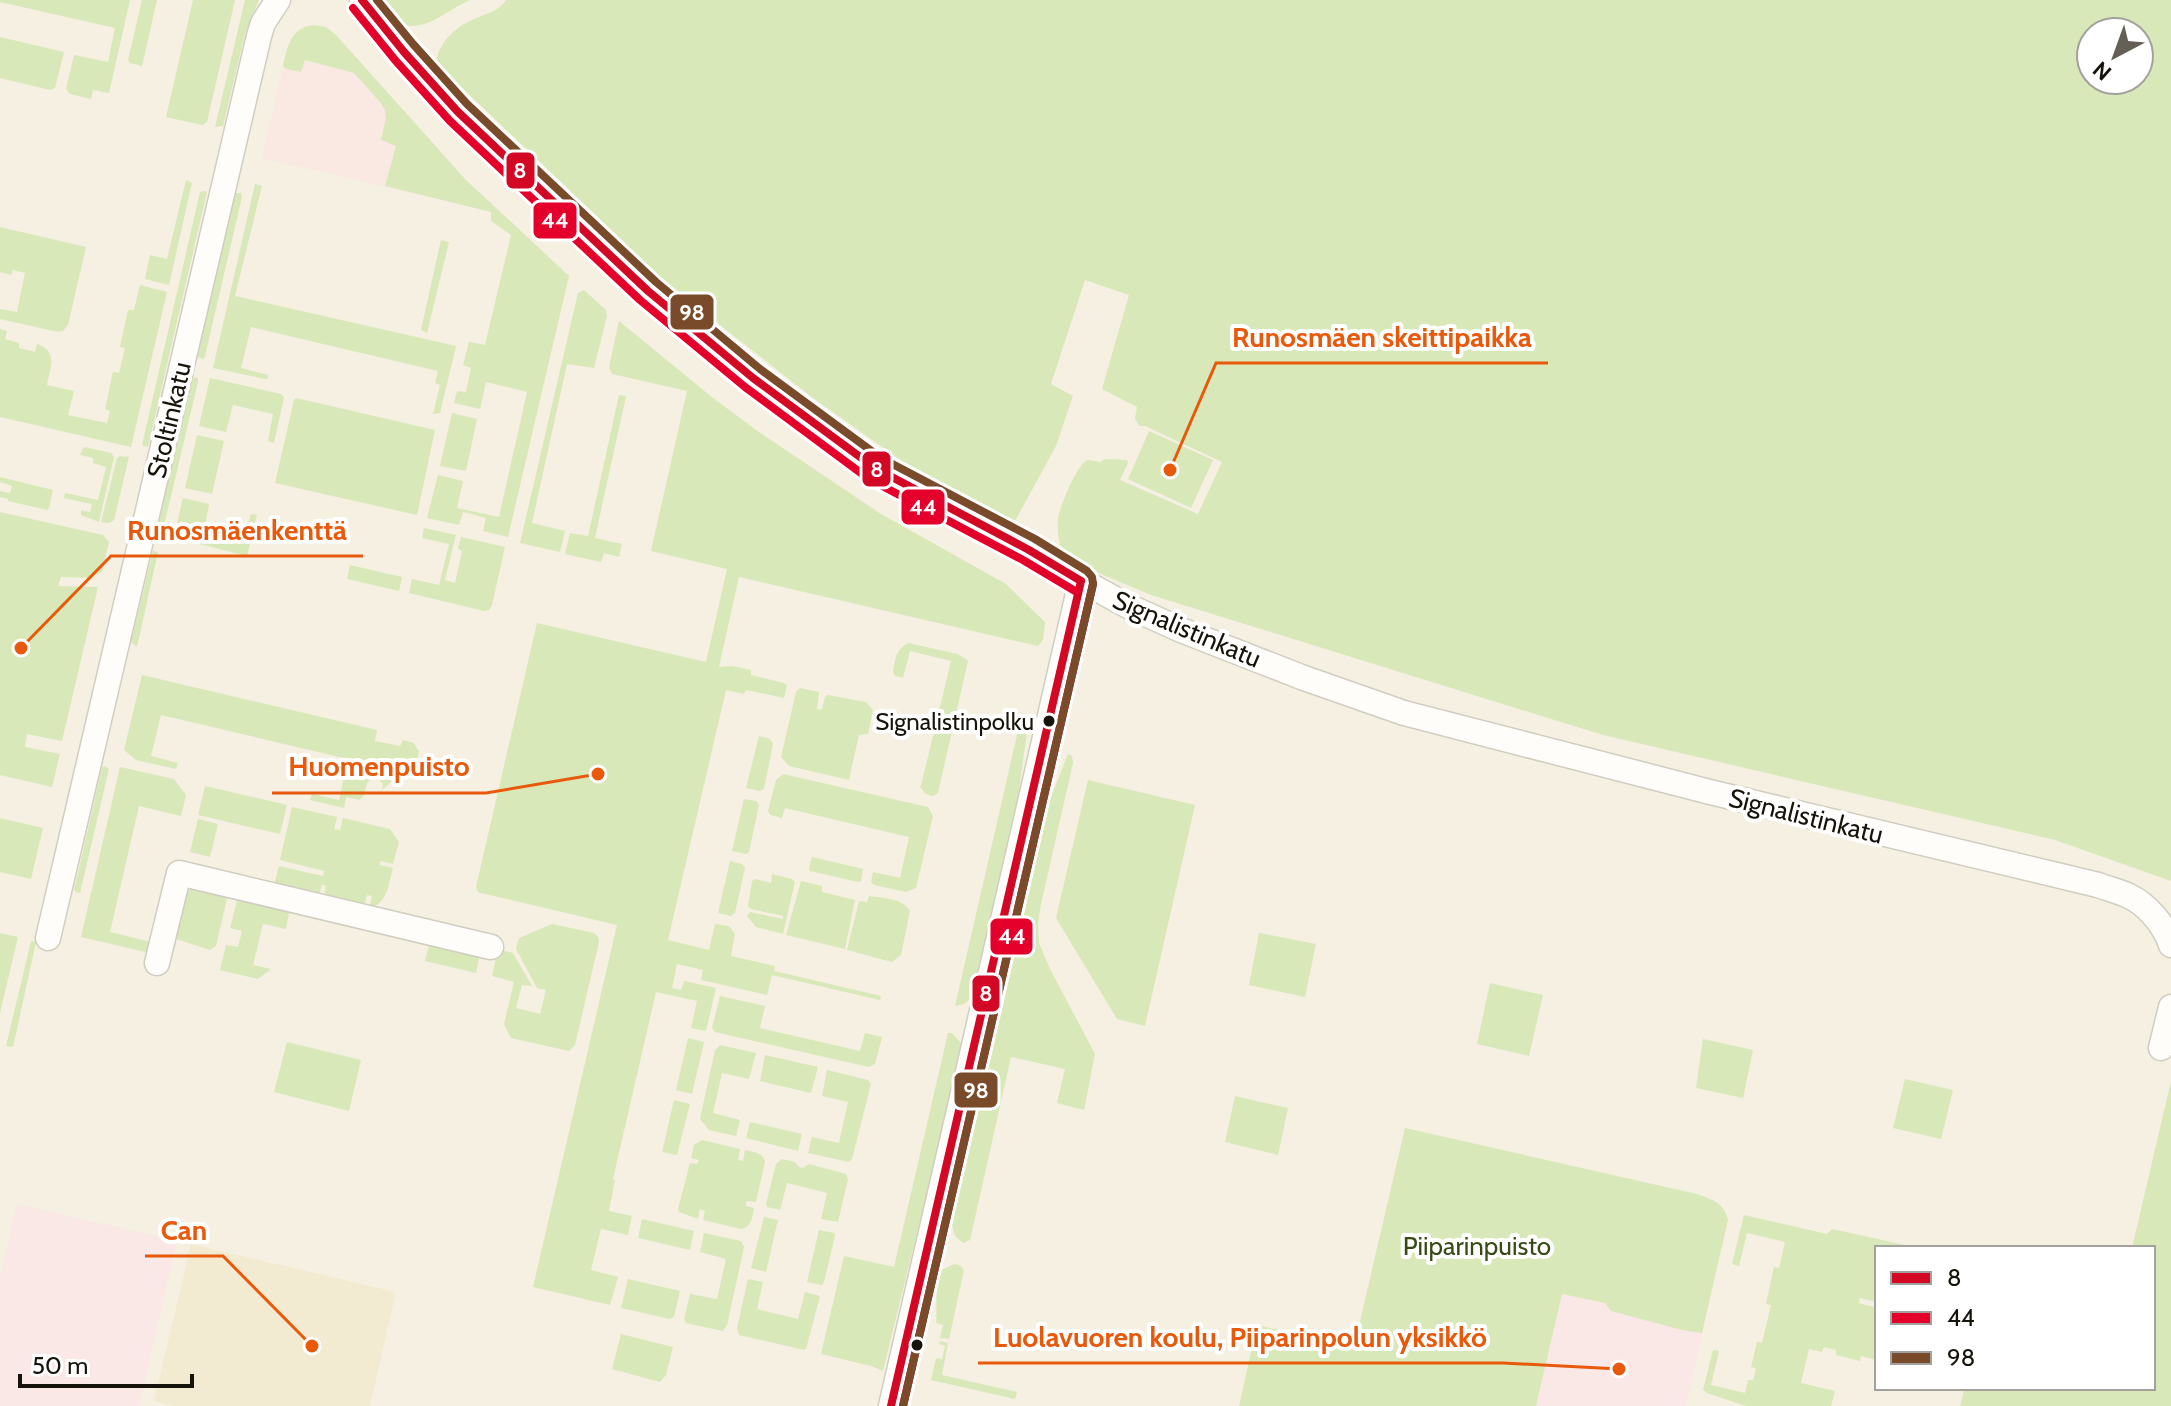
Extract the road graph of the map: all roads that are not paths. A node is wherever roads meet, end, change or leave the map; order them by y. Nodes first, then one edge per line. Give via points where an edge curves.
1 (278, 0) edge
2 (362, 0) edge
3 (1081, 581) junction
4 (48, 938) dead end
5 (2171, 945) edge
6 (491, 947) dead end
7 (157, 963) dead end
8 (2171, 1007) edge
9 (2161, 1048) dead end
10 (891, 1406) edge

1 - 4 street, Stoltinkatu via 263,23 256,49
2 - 3 street, Signalistinkatu via 458,112 648,291 753,378 875,468
3 - 5 street, Signalistinkatu via 1181,630 1404,713 2131,896 2153,914
3 - 10 street
6 - 7 street via 179,873
8 - 9 street

